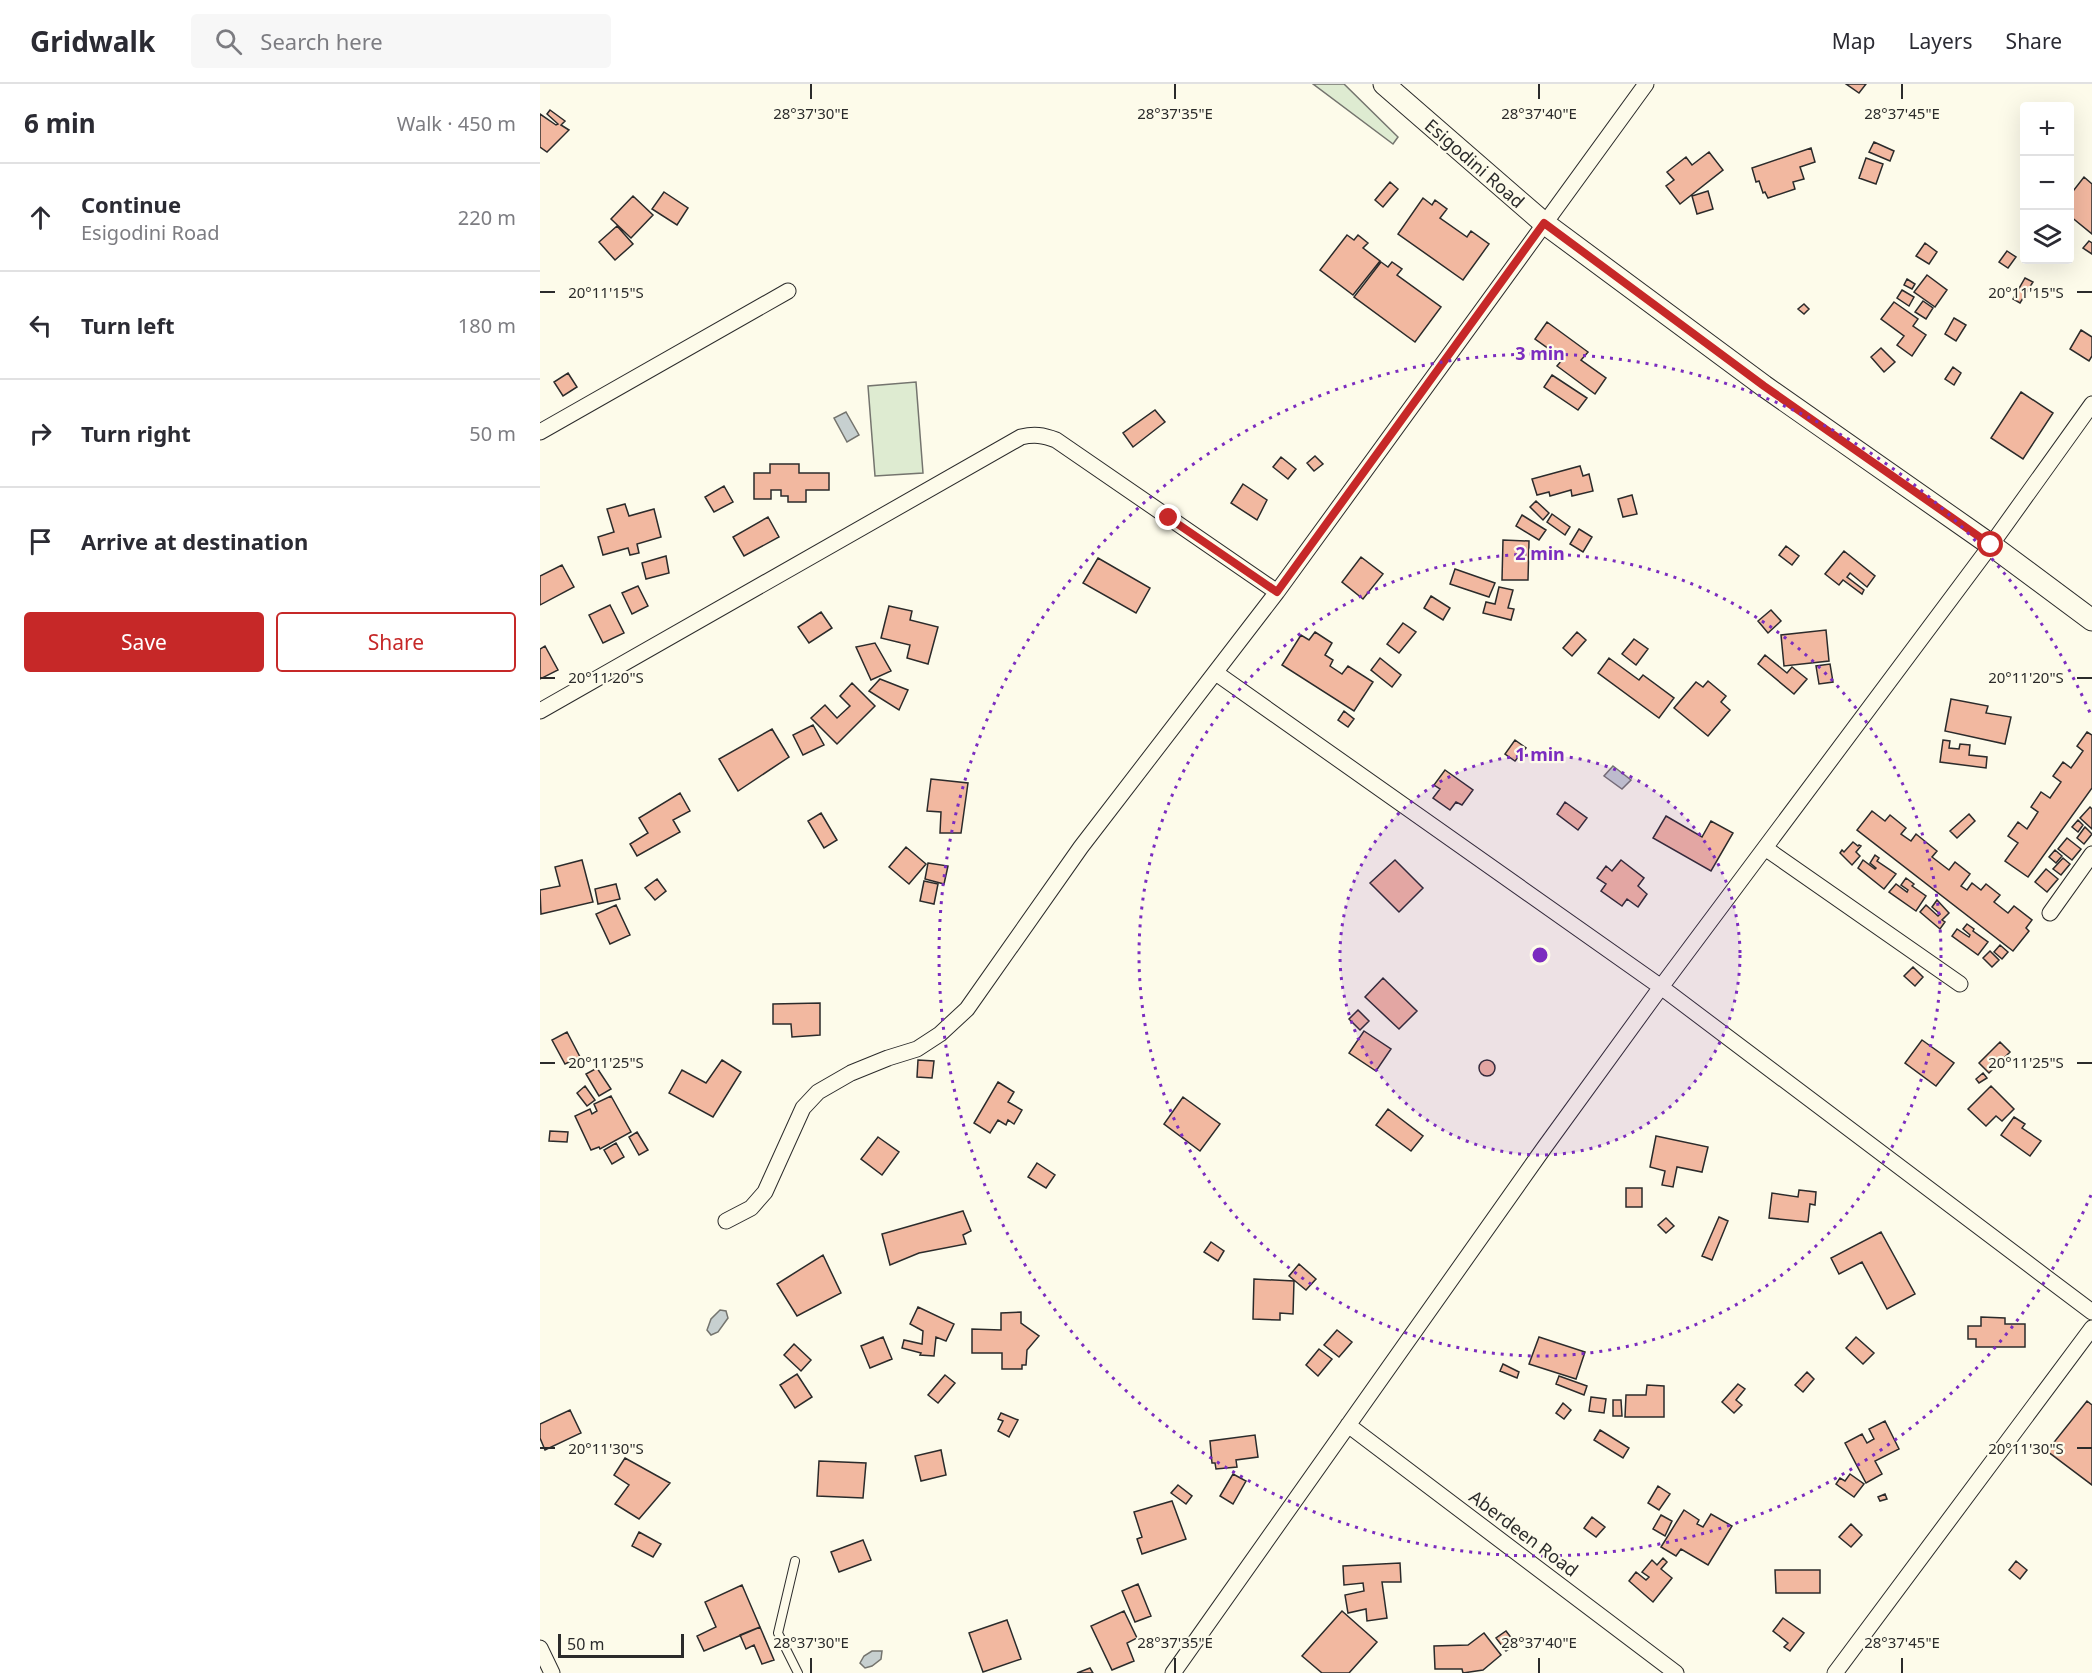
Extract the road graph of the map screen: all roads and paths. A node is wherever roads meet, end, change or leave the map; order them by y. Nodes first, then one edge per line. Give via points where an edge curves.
1 (1384, 84) edge
2 (1646, 84) edge
3 (1544, 223) junction
4 (788, 291) dead end
5 (2092, 404) edge
6 (540, 432) edge
7 (1991, 545) junction
8 (1277, 592) junction
9 (2092, 620) edge
10 (1216, 673) junction
11 (540, 711) edge
12 (1765, 848) junction
13 (2092, 854) edge
14 (2050, 913) dead end
15 (1960, 984) dead end
16 (1661, 987) junction
17 (726, 1221) dead end
18 (2092, 1312) edge
19 (2092, 1328) edge
20 (1348, 1425) junction
21 (795, 1561) dead end
22 (540, 1648) edge
23 (552, 1673) edge
24 (798, 1673) edge
25 (1173, 1673) edge
26 (1676, 1673) edge
27 (1835, 1673) edge

1 - 3 main road, Esigodini Road
2 - 3 street
3 - 7 main road, Esigodini Road via 1764,386
3 - 8 street
4 - 6 street
5 - 7 street
7 - 9 main road, Esigodini Road
7 - 12 street
8 - 10 street
8 - 11 street via 1056,440 1033,434 1021,437
10 - 16 street
10 - 17 street via 1081,847 967,1009 917,1049 851,1073 818,1092 803,1108 765,1192 751,1208
12 - 15 street
12 - 16 street
13 - 14 street
16 - 18 street
16 - 20 street
19 - 27 street
20 - 25 street
20 - 26 street, Aberdeen Road
21 - 24 lane via 778,1633
22 - 23 street

